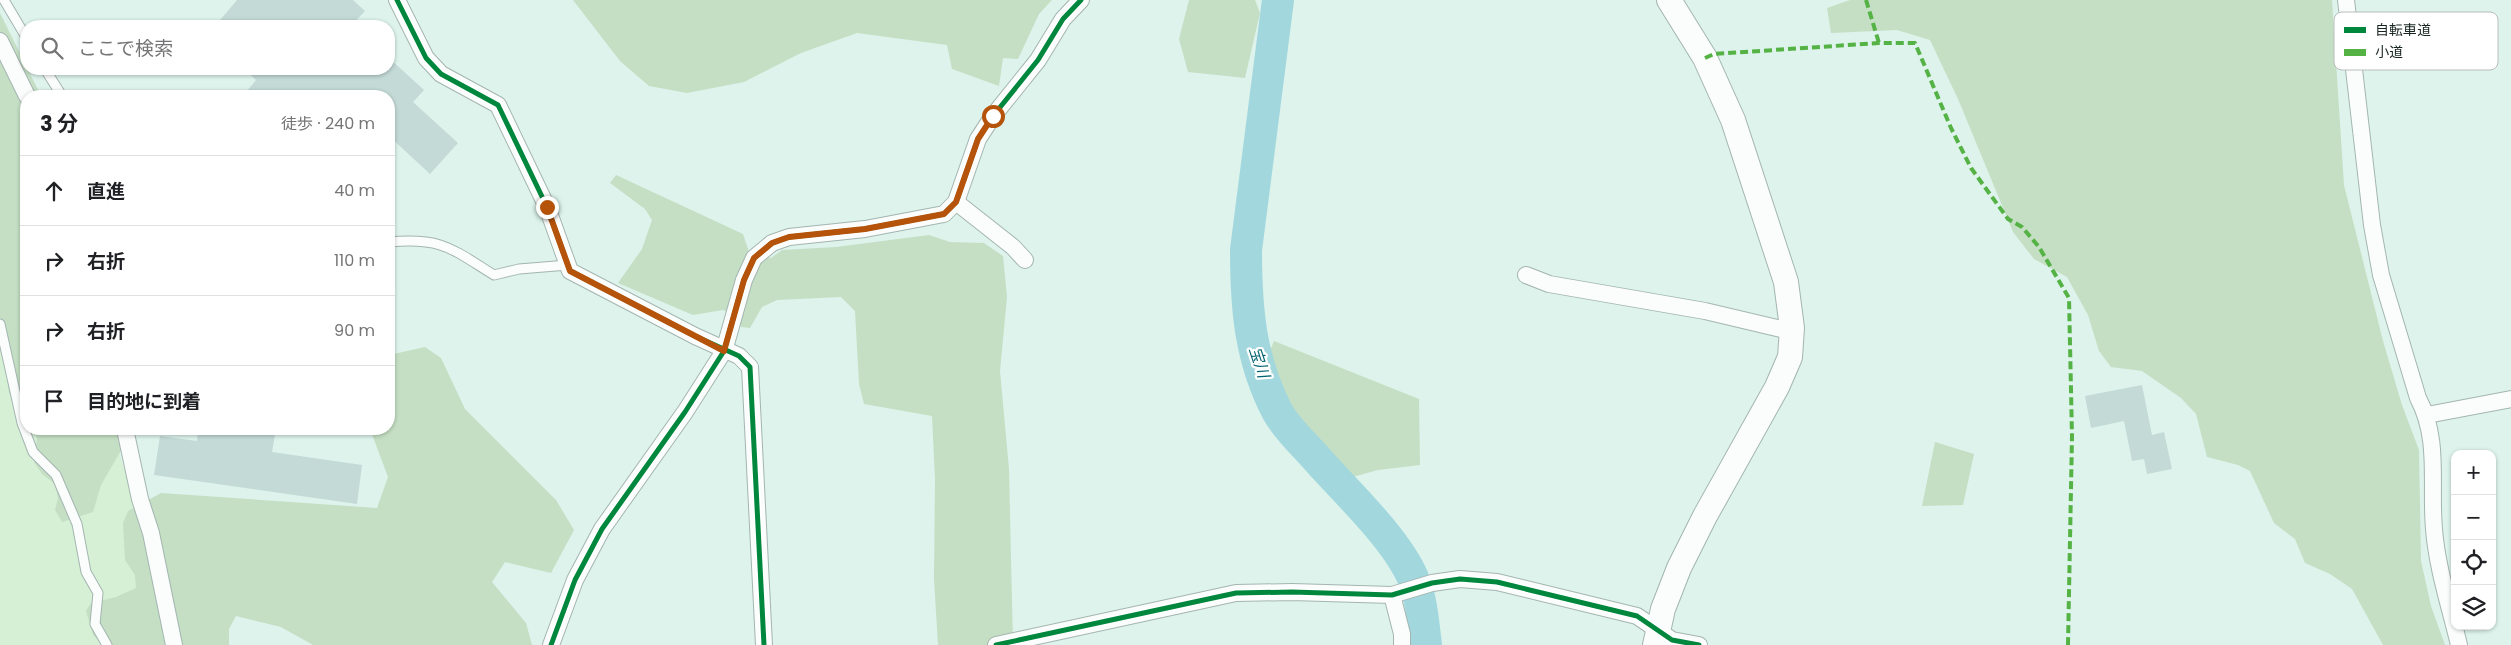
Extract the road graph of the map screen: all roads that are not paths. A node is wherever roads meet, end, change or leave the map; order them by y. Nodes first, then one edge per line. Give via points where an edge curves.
1 (4, 0) edge
2 (397, 0) edge
3 (1082, 0) edge
4 (1669, 0) edge
5 (20, 27) edge
6 (0, 41) edge
7 (2354, 70) edge
8 (49, 75) edge
9 (24, 90) edge
10 (58, 90) edge
11 (956, 202) junction
12 (395, 242) edge
13 (1025, 260) dead end
14 (568, 265) junction
15 (1526, 275) dead end
16 (0, 324) edge
17 (1792, 328) junction
18 (724, 351) junction
19 (2511, 399) edge
20 (20, 414) edge
21 (2427, 415) junction
22 (27, 435) edge
23 (126, 435) edge
24 (1392, 595) junction
25 (1657, 639) edge
26 (107, 645) edge
27 (174, 645) edge
28 (551, 645) edge
29 (764, 645) edge
30 (996, 645) edge
31 (1402, 645) edge
32 (1699, 645) edge
33 (2459, 645) edge

1 - 5 lane
2 - 14 street via 426,58 441,74 498,105 547,207
3 - 11 street via 1063,19 1038,60 978,139
4 - 17 street via 1705,58 1733,120 1786,282
6 - 9 street
7 - 21 street via 2372,225 2381,274 2418,398
8 - 10 lane
11 - 13 street
11 - 18 street via 944,214 920,220 789,237 772,243 754,258 744,280
12 - 14 lane via 426,240 448,246 494,275 519,269
14 - 18 street via 570,271
15 - 17 street via 1549,284 1705,311 1781,329
16 - 20 lane
17 - 25 street via 1790,357 1777,387 1679,568
18 - 28 street via 602,529 576,580
18 - 29 street via 739,356 750,367
19 - 21 street
21 - 33 street via 2433,444 2434,529
22 - 26 lane via 33,452 56,475 77,524 86,572 98,593 95,624
23 - 27 street
24 - 25 street via 1432,582 1460,579 1497,582 1637,616
24 - 30 street via 1236,593
24 - 31 street
25 - 32 street

